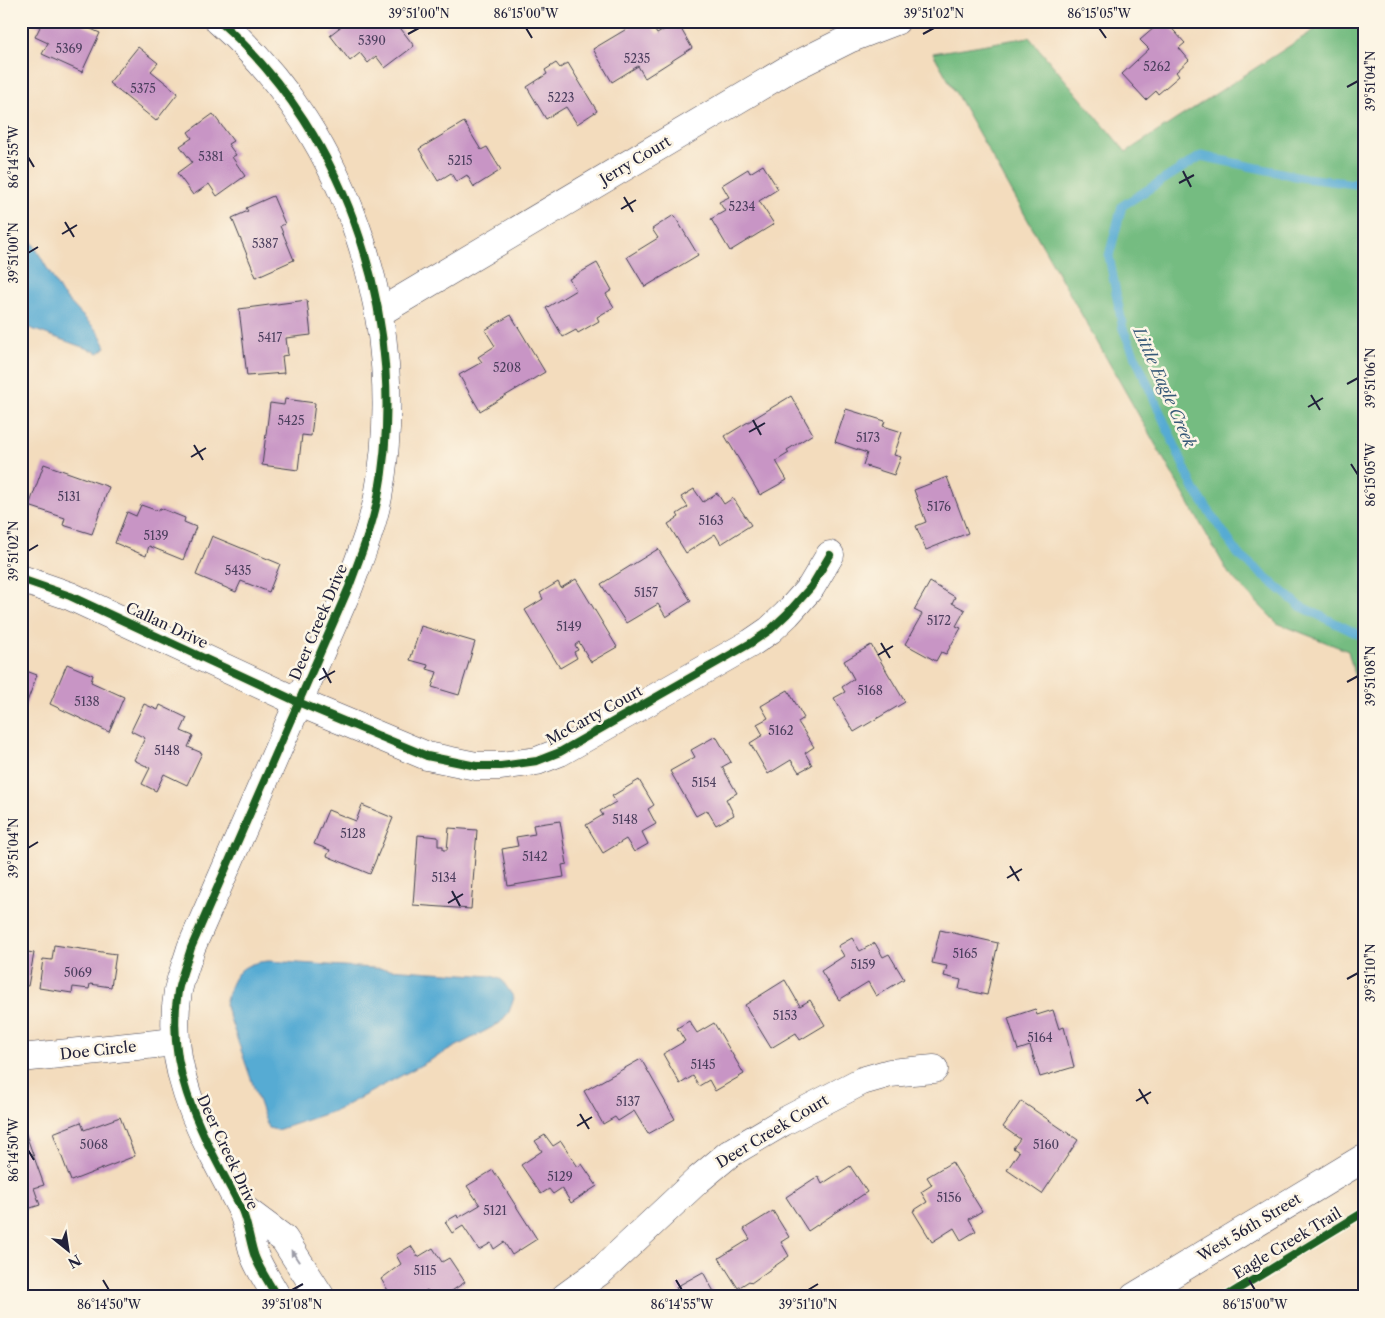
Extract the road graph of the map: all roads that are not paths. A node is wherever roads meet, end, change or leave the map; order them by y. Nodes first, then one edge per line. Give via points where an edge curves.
1 (219, 21) edge
2 (896, 21) edge
3 (380, 312) junction
4 (830, 554) dead end
5 (21, 579) edge
6 (298, 702) junction
7 (175, 1042) junction
8 (21, 1058) edge
9 (934, 1069) dead end
10 (1364, 1158) edge
11 (241, 1208) junction
12 (277, 1297) edge
13 (321, 1297) edge
14 (565, 1297) edge
15 (1134, 1297) edge

1 - 3 street, Deer Creek Drive via 277,82 318,146 353,221 368,262
2 - 3 street, Jerry Court via 849,39 787,70
3 - 6 street, Deer Creek Drive via 386,396 384,447 376,508 349,587
4 - 6 street, McCarty Court via 805,594 761,636 560,752 537,761 501,766 450,762 418,753
5 - 6 street, Callan Drive via 88,604
6 - 7 street, Deer Creek Drive via 183,969 175,1014
7 - 8 street, Doe Circle
7 - 11 street, Deer Creek Drive via 187,1096 210,1150
9 - 14 street, Deer Creek Court via 890,1073 862,1081 729,1154 602,1270
10 - 15 street, West 56th Street
11 - 12 street, Deer Creek Drive via 255,1257
13 -> 11 street, Deer Creek Drive via 284,1239

